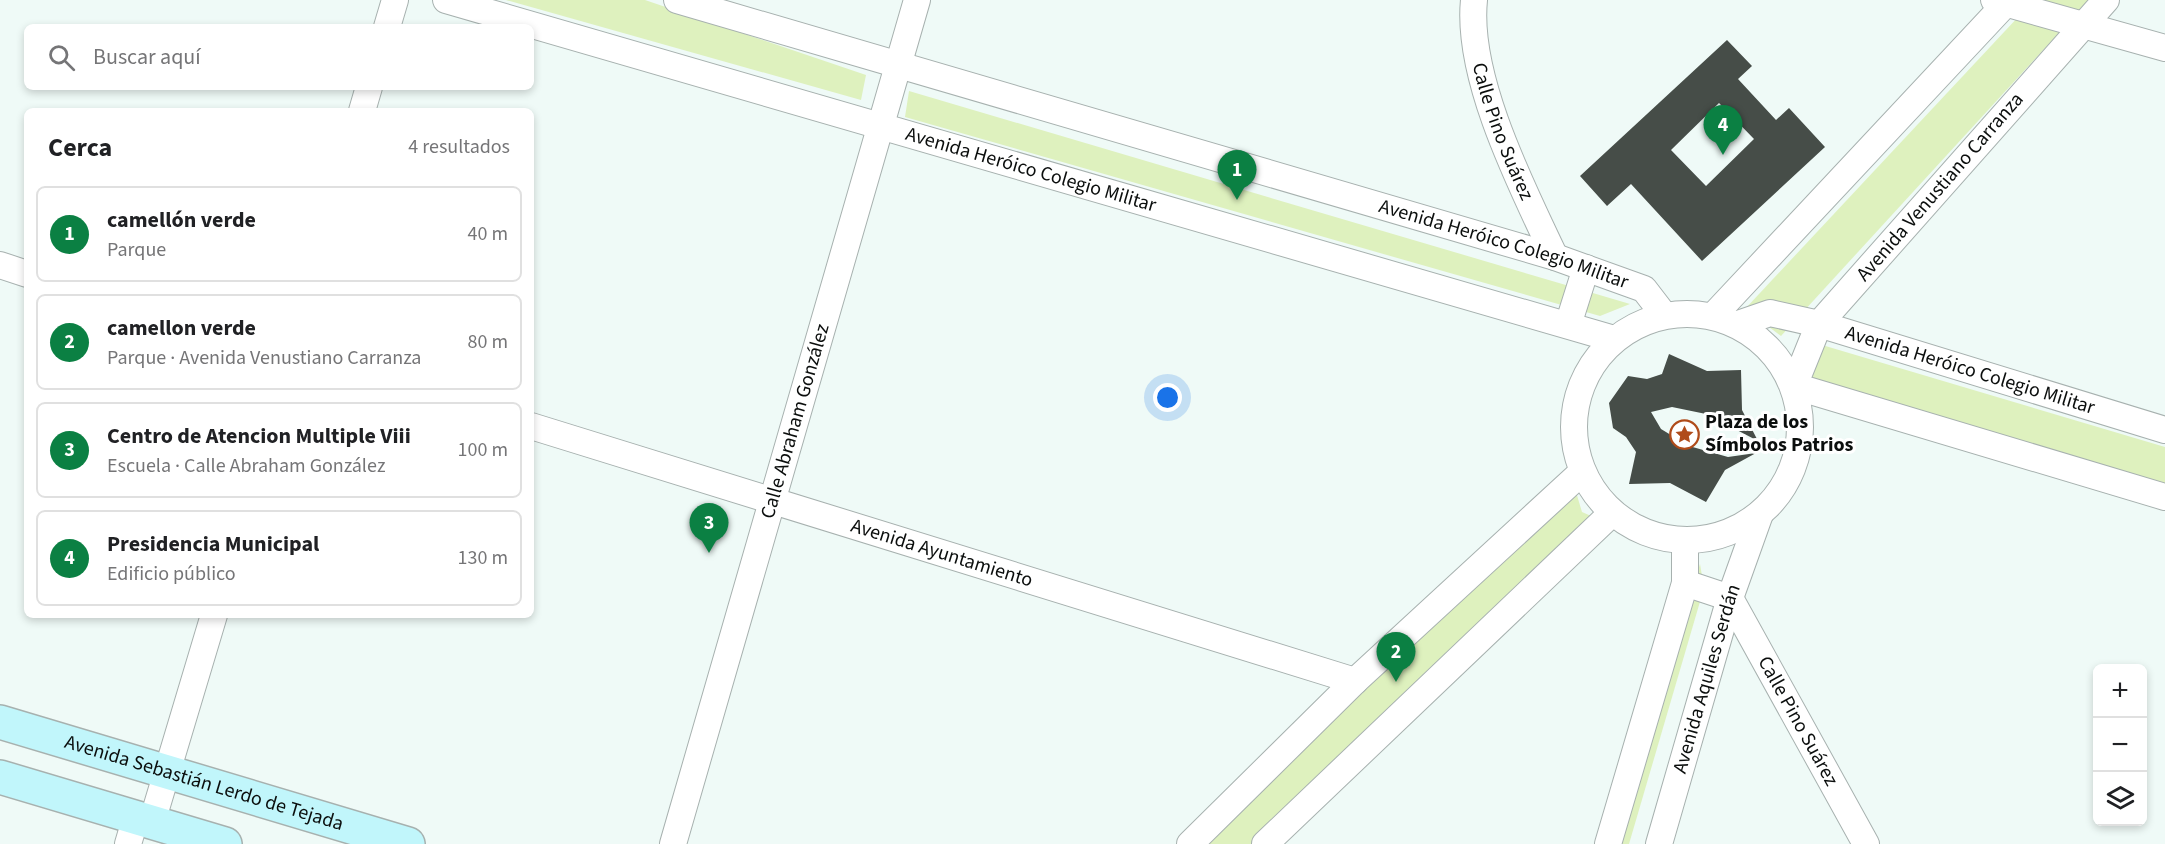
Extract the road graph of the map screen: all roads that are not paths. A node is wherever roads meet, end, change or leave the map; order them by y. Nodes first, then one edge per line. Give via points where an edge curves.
1 (395, 0) edge
2 (446, 0) edge
3 (677, 0) edge
4 (917, 0) edge
5 (1474, 0) edge
6 (2106, 0) edge
7 (2003, 1) edge
8 (388, 24) edge
9 (528, 24) edge
10 (2083, 24) junction
11 (534, 26) edge
12 (2165, 48) edge
13 (898, 65) junction
14 (368, 90) edge
15 (363, 108) edge
16 (880, 127) junction
17 (1555, 257) junction
18 (0, 265) edge
19 (1586, 268) junction
20 (24, 273) edge
21 (1664, 315) junction
22 (1726, 320) junction
23 (1819, 324) junction
24 (1568, 325) junction
25 (1614, 339) junction
26 (1794, 386) junction
27 (534, 427) edge
28 (2165, 430) edge
29 (1582, 472) junction
30 (2165, 497) edge
31 (773, 499) junction
32 (1612, 513) junction
33 (1760, 514) junction
34 (1685, 541) junction
35 (1685, 583) junction
36 (1730, 598) junction
37 (213, 618) edge
38 (1355, 681) junction
39 (0, 722) edge
40 (167, 772) junction
41 (0, 777) edge
42 (139, 828) edge
43 (225, 844) edge
44 (408, 844) edge
45 (673, 844) edge
46 (1190, 844) edge
47 (1265, 844) edge
48 (1608, 844) edge
49 (1659, 844) edge
50 (1866, 844) edge

1 - 8 street
2 - 9 street, Avenida Heróico Colegio Militar
3 - 13 street, Avenida Heróico Colegio Militar
4 - 13 street, Calle Abraham González
5 - 17 street, Calle Pino Suárez via 1472,20 1485,89
6 - 10 street, Avenida Venustiano Carranza
7 - 10 street
7 - 22 street
10 - 12 street
10 - 23 street, Avenida Venustiano Carranza
11 - 16 street, Avenida Heróico Colegio Militar
13 - 16 street, Calle Abraham González
13 - 17 street, Avenida Heróico Colegio Militar
14 - 15 street
16 - 24 street, Avenida Heróico Colegio Militar
16 - 31 street, Calle Abraham González
17 - 19 street, Avenida Heróico Colegio Militar
18 - 20 street
19 - 21 street, Avenida Heróico Colegio Militar via 1644,289
19 - 24 street
21 - 22 street via 1689,312
21 - 25 street via 1638,323
22 - 23 street, Avenida Heróico Colegio Militar via 1770,313
22 - 26 street via 1761,340
23 - 26 street, Avenida Venustiano Carranza
23 - 28 street, Avenida Heróico Colegio Militar
24 - 25 street, Avenida Heróico Colegio Militar
25 - 29 street via 1590,366 1576,400 1573,437
26 - 30 street
26 - 33 street via 1800,442 1779,493
27 - 31 street, Avenida Ayuntamiento
29 - 32 street via 1594,494
29 - 38 street
31 - 38 street, Avenida Ayuntamiento
31 - 45 street, Calle Abraham González
32 - 34 street via 1634,528
32 - 47 street
33 - 34 street via 1737,529 1712,538
33 - 36 street, Avenida Aquiles Serdán
34 - 35 street
35 - 36 street
35 - 48 street
36 - 49 street, Avenida Aquiles Serdán
36 - 50 street, Calle Pino Suárez
37 - 40 street
38 - 46 street
39 - 40 street, Avenida Sebastián Lerdo de Tejada
40 - 42 street
40 - 44 street, Avenida Sebastián Lerdo de Tejada
41 - 42 street
42 - 43 street

